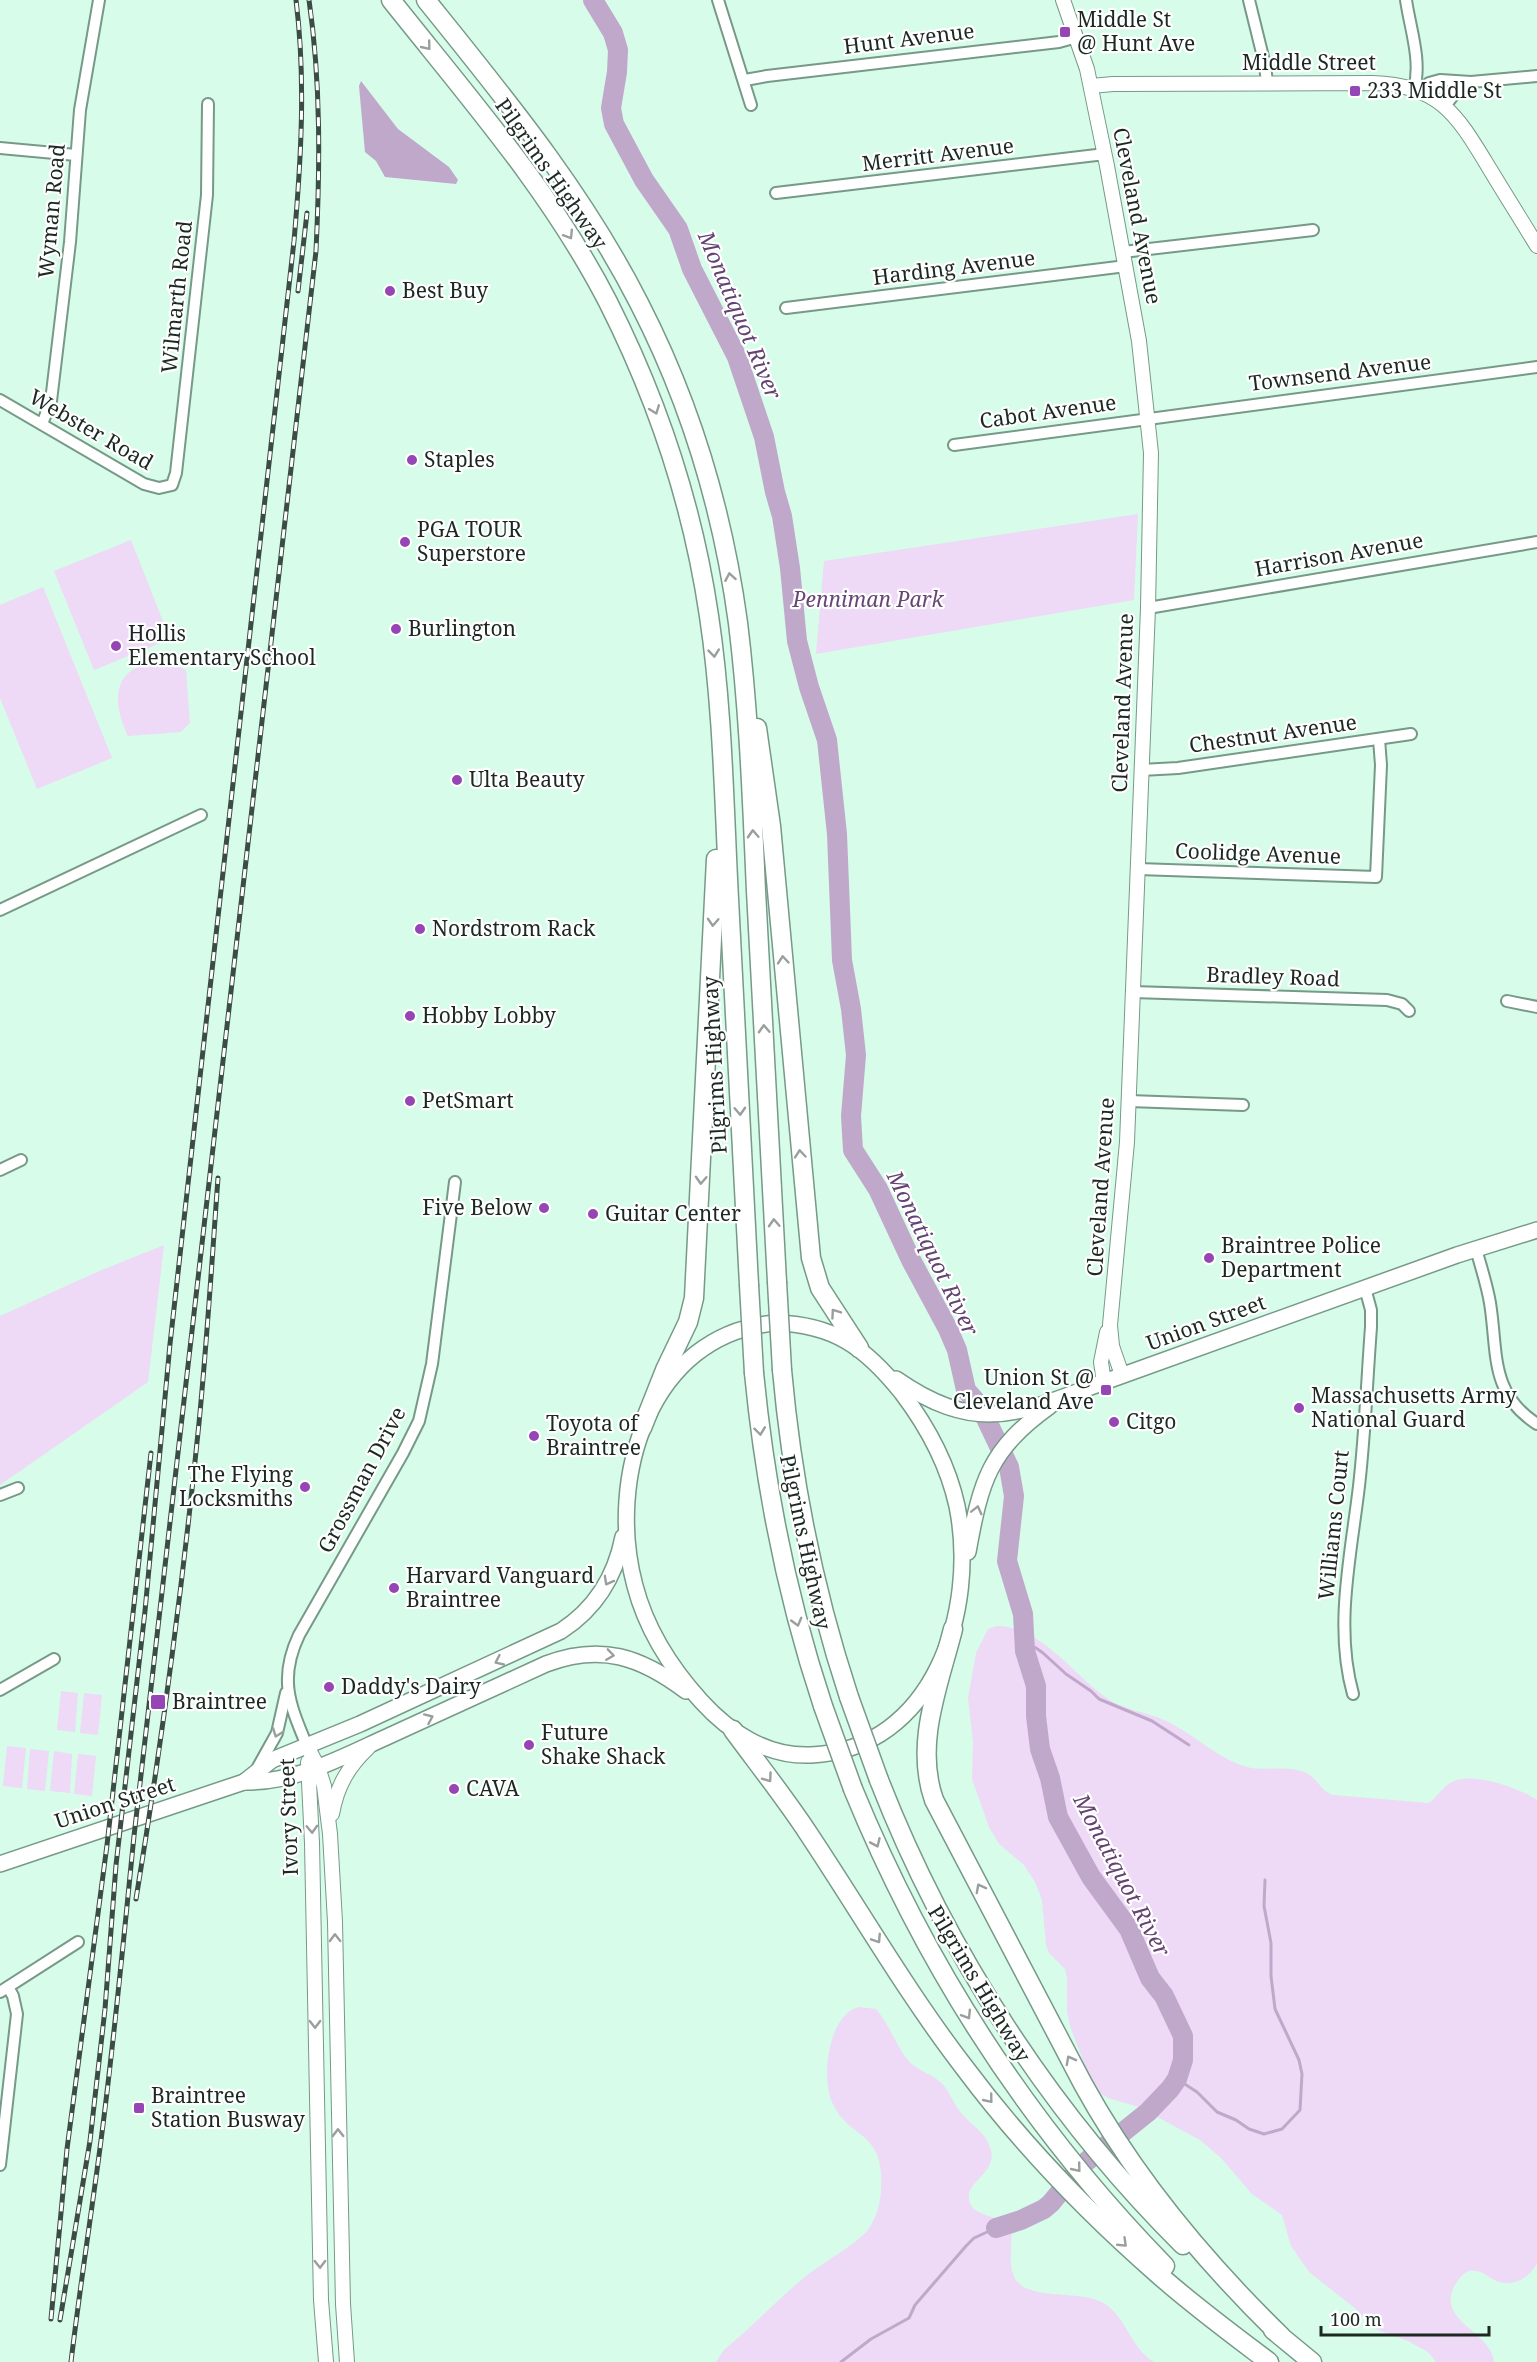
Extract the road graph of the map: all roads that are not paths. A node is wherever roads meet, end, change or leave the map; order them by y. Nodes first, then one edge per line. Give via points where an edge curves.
1 (99, 0) edge
2 (391, 0) edge
3 (426, 0) edge
4 (718, 0) edge
5 (1063, 0) edge
6 (1249, 0) edge
7 (1406, 0) edge
8 (1077, 37) junction
9 (1537, 76) edge
10 (745, 80) junction
11 (1471, 82) junction
12 (1267, 84) junction
13 (1091, 86) junction
14 (1417, 90) junction
15 (208, 104) dead end
16 (751, 105) dead end
17 (1445, 106) junction
18 (0, 148) edge
19 (1105, 154) junction
20 (76, 155) junction
21 (776, 193) dead end
22 (1313, 230) dead end
23 (1537, 246) edge
24 (1123, 252) junction
25 (1126, 266) junction
26 (786, 308) dead end
27 (1537, 367) edge
28 (0, 400) edge
29 (1149, 417) junction
30 (42, 424) junction
31 (954, 445) dead end
32 (165, 488) joint
33 (1537, 542) edge
34 (1148, 608) junction
35 (737, 620) junction
36 (1411, 734) dead end
37 (1379, 739) junction
38 (721, 759) junction
39 (1141, 770) junction
40 (201, 815) dead end
41 (1138, 869) junction
42 (0, 910) edge
43 (1133, 992) junction
44 (1506, 1001) dead end
45 (1537, 1007) edge
46 (1409, 1011) dead end
47 (1129, 1101) junction
48 (1243, 1105) dead end
49 (21, 1160) dead end
50 (0, 1170) edge
51 (455, 1182) dead end
52 (1537, 1230) edge
53 (1476, 1249) junction
54 (1365, 1288) junction
55 (1110, 1325) junction
56 (859, 1348) junction
57 (875, 1362) junction
58 (1122, 1375) junction
59 (1104, 1382) junction
60 (1061, 1399) junction
61 (1537, 1424) edge
62 (642, 1428) junction
63 (18, 1488) dead end
64 (0, 1495) edge
65 (627, 1504) junction
66 (962, 1587) junction
67 (953, 1629) junction
68 (54, 1659) dead end
69 (287, 1686) junction
70 (0, 1690) edge
71 (1353, 1694) dead end
72 (710, 1711) junction
73 (733, 1730) junction
74 (375, 1742) junction
75 (307, 1746) junction
76 (313, 1769) junction
77 (248, 1778) junction
78 (330, 1834) junction
79 (0, 1864) edge
80 (313, 1878) junction
81 (78, 1942) dead end
82 (336, 1984) junction
83 (4, 1989) edge
84 (0, 2165) edge
85 (1088, 2196) junction
86 (1281, 2336) junction
87 (1308, 2358) edge
88 (326, 2362) edge
89 (347, 2362) edge
90 (1270, 2362) edge

1 - 20 street, Wyman Road via 82,93
2 -> 38 highway, Pilgrims Highway via 544,197 598,285 644,379 678,475 702,575 714,656
35 -> 3 highway, Pilgrims Highway via 702,458 640,305 567,181
4 - 10 street
5 - 8 street
6 - 12 street
7 - 14 street
8 - 10 street, Hunt Avenue
8 - 13 street
9 - 11 street
10 - 16 street
11 - 14 street via 1434,81
11 - 17 street via 1460,87
12 - 13 street, Middle Street
12 - 14 street, Middle Street via 1386,84
13 - 19 street, Cleveland Avenue
14 - 17 street, Middle Street
15 - 32 street, Wilmarth Road via 205,226 176,477
17 - 23 street, Middle Street via 1461,123
18 - 20 street
19 - 21 street, Merritt Avenue
19 - 24 street, Cleveland Avenue
20 - 30 street, Wyman Road via 51,401
22 - 24 street
24 - 25 street, Cleveland Avenue
25 - 26 street, Harding Avenue
25 - 29 street, Cleveland Avenue
27 - 29 street, Townsend Avenue
28 - 30 street, Webster Road
29 - 31 street, Cabot Avenue
29 - 34 street, Cleveland Avenue
30 - 32 street, Webster Road via 144,484
33 - 34 street, Harrison Avenue
34 - 39 street, Cleveland Avenue
56 -> 35 highway via 820,1288 811,1257 769,807
86 -> 35 highway, Pilgrims Highway, bridge via 1212,2275 1115,2172 1002,2019 916,1866 849,1697 807,1541 782,1370 746,706
36 - 37 street, Chestnut Avenue
37 - 39 street, Chestnut Avenue
37 - 41 street, Coolidge Avenue via 1376,877
38 -> 62 highway via 694,1298 688,1323
38 -> 85 highway, Pilgrims Highway, bridge via 754,1373 765,1466 799,1629 853,1789 900,1893 948,1984 1059,2146
39 - 41 street, Cleveland Avenue
40 - 42 street
41 - 43 street, Cleveland Avenue
43 - 46 street, Bradley Road via 1388,1000
43 - 47 street, Cleveland Avenue
44 - 45 street
47 - 48 street
47 - 55 street, Cleveland Avenue
49 - 50 street
51 - 69 street, Grossman Drive via 432,1364 421,1415 299,1635 290,1657
52 - 53 main road, Union Street
53 - 54 main road, Union Street
53 - 61 street via 1488,1293 1499,1377 1513,1403
54 - 58 main road, Union Street
54 - 71 street, Williams Court via 1371,1327 1344,1622 1345,1661
55 - 58 street, Cleveland Avenue
55 - 59 street, Cleveland Avenue via 1101,1362
56 - 57 main road
56 - 62 main road via 830,1331 799,1324 739,1329 706,1345 682,1366 661,1392
57 - 60 main road, Union Street via 916,1392 959,1411 1009,1412
57 - 66 main road via 918,1416 946,1471 960,1524
58 - 59 main road, Union Street
59 - 60 main road, Union Street
66 -> 60 main road, Union Street via 987,1475 1016,1433
62 - 65 main road
63 - 64 street
65 - 72 main road via 630,1561 642,1608 673,1665
65 -> 75 main road, Union Street via 613,1574 578,1620 543,1641
66 - 67 main road
67 - 73 main road via 921,1695 904,1715 874,1738 836,1751 797,1754 771,1750
86 -> 67 highway via 1203,2253 1099,2111 938,1808 928,1784 926,1740
68 - 70 street
69 - 75 street, Grossman Drive
69 -> 77 street via 278,1733
72 - 73 main road
74 -> 72 main road, Union Street via 546,1664 587,1654 622,1657 650,1667
73 -> 85 highway via 804,1826 951,2051 1043,2161
74 - 76 main road, Union Street
74 - 78 street via 341,1781
75 - 76 street, Ivory Street
75 - 77 main road, Union Street via 272,1760
76 - 77 main road, Union Street via 274,1782
76 - 78 street, Ivory Street via 327,1803
76 -> 80 street, Ivory Street
77 - 79 main road, Union Street
82 -> 78 street, Ivory Street
80 - 82 street via 323,2000 331,1999
80 -> 88 street, Ivory Street via 321,2300
81 - 83 street
89 -> 82 street, Ivory Street via 339,2192
83 - 84 street via 13,1996 17,2014
85 -> 90 highway
86 - 87 highway

